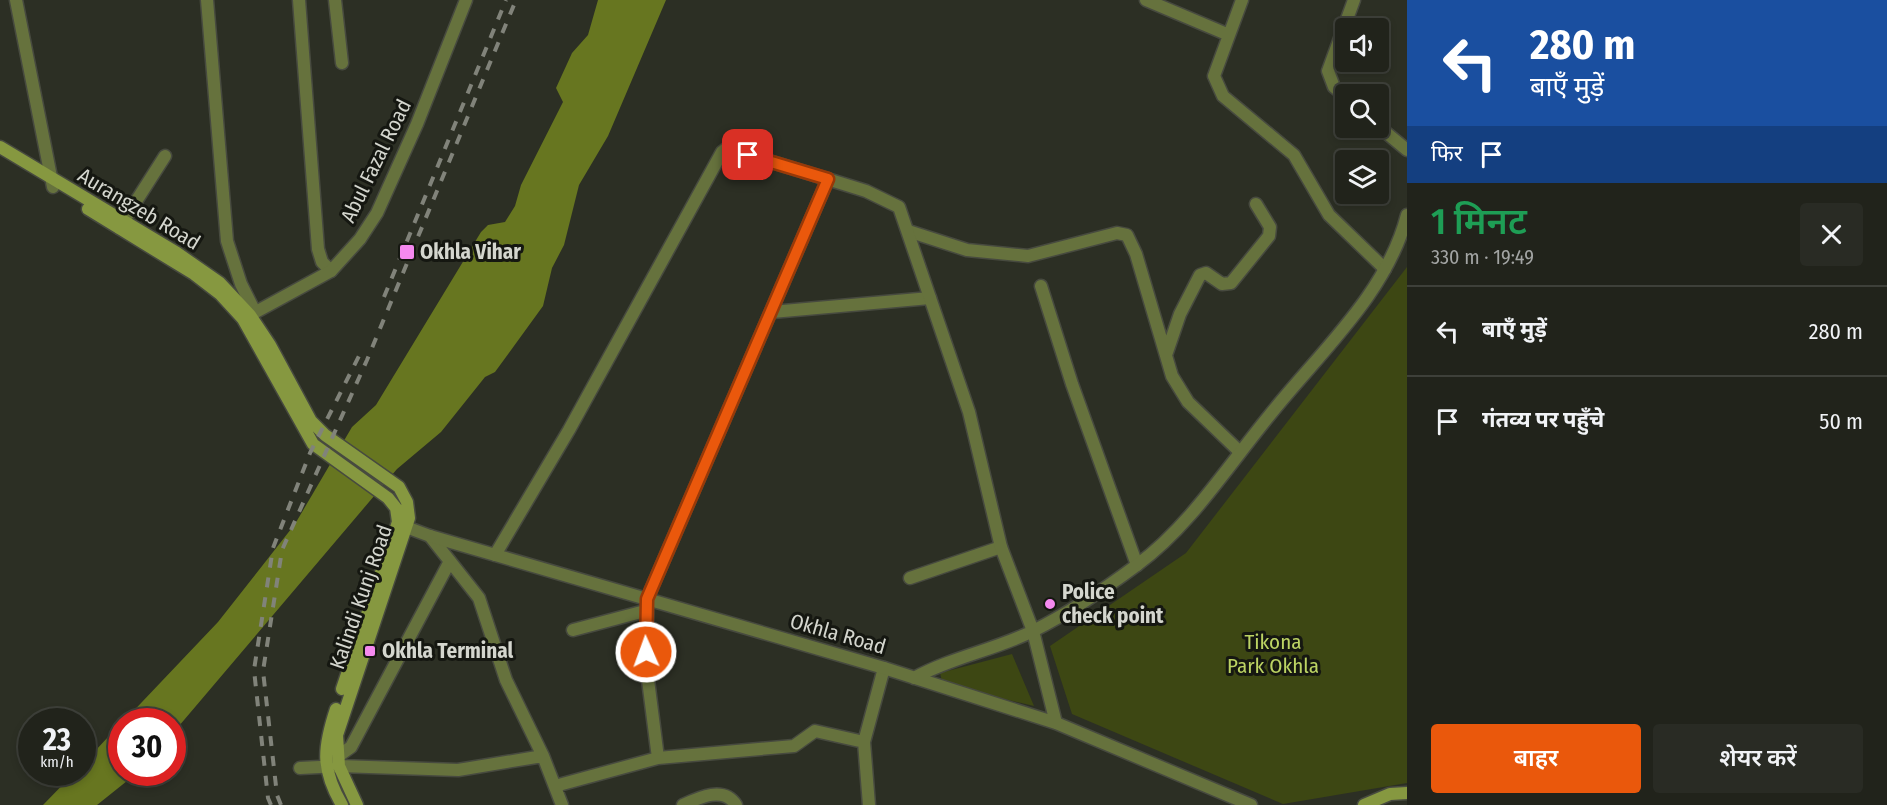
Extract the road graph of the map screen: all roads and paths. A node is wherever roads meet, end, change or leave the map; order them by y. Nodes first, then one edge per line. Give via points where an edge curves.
1 (16, 0) edge
2 (207, 0) edge
3 (299, 0) edge
4 (335, 0) edge
5 (466, 0) edge
6 (1146, 0) edge
7 (1242, 0) edge
8 (1354, 0) edge
9 (1229, 35) junction
10 (342, 63) dead end
11 (1335, 88) edge
12 (1389, 135) edge
13 (0, 147) edge
14 (1407, 150) edge
15 (0, 156) edge
16 (165, 156) dead end
17 (828, 179) junction
18 (53, 183) junction
19 (1256, 204) dead end
20 (1407, 215) edge
21 (122, 225) junction
22 (908, 231) junction
23 (1385, 269) junction
24 (331, 271) junction
25 (1041, 286) dead end
26 (930, 298) junction
27 (772, 312) junction
28 (249, 316) junction
29 (1166, 355) junction
30 (280, 374) junction
31 (1240, 452) junction
32 (406, 527) junction
33 (429, 536) junction
34 (1001, 547) junction
35 (495, 555) junction
36 (450, 561) junction
37 (1137, 565) junction
38 (910, 579) dead end
39 (646, 605) junction
40 (573, 630) dead end
41 (1033, 631) junction
42 (884, 668) junction
43 (915, 678) junction
44 (1056, 723) junction
45 (864, 742) junction
46 (543, 756) junction
47 (658, 758) junction
48 (338, 762) junction
49 (325, 766) junction
50 (300, 768) dead end
51 (555, 786) junction
52 (1407, 793) edge
53 (342, 805) edge
54 (357, 805) edge
55 (562, 805) edge
56 (683, 805) edge
57 (736, 805) edge
58 (869, 805) edge
59 (1251, 805) edge
60 (1364, 805) edge

1 - 18 street
2 - 28 street via 227,241
3 - 24 street via 318,249 322,262
4 - 10 street
5 - 24 street, Abul Fazal Road via 417,124 376,213 360,239
6 - 9 street
7 - 9 street
8 - 11 street via 1328,71
9 - 23 street via 1214,76 1223,96 1294,155 1329,215
12 - 14 street
13 - 18 main road, Aurangzeb Road
15 - 18 main road, Aurangzeb Road
16 - 21 street
17 - 22 street via 895,204
17 - 27 street
17 - 35 street via 723,150 569,430
18 - 21 main road, Aurangzeb Road
19 - 29 street via 1270,227 1269,236 1231,283 1222,284 1206,273 1200,275 1180,314
20 - 23 street
21 - 28 main road, Aurangzeb Road
22 - 26 street
22 - 29 street via 967,250 1028,256 1117,233 1127,235
23 - 31 street
24 - 28 street, Abul Fazal Road
25 - 37 street
26 - 27 street
26 - 34 street via 969,412
27 - 39 street
28 - 30 main road, Kalindi Kunj Road
29 - 31 street via 1188,402
30 - 32 main road, Kalindi Kunj Road via 311,421 399,487 409,510
30 - 49 main road, Kalindi Kunj Road via 313,444 388,498 396,508 398,522 329,730
31 - 37 street via 1174,531
32 - 33 street, Okhla Road
32 - 48 main road, Kalindi Kunj Road via 341,717
33 - 35 street, Okhla Road
33 - 36 street
34 - 38 street
34 - 41 street
35 - 39 street, Okhla Road
36 - 46 street via 479,598 506,680
36 - 48 street via 351,747
37 - 41 street
39 - 40 street
39 - 42 street, Okhla Road
39 - 47 street via 647,672
41 - 43 street
41 - 44 street
42 - 43 street, Okhla Road
42 - 45 street
43 - 44 street, Okhla Road
44 - 59 street, Okhla Road
45 - 47 street via 815,731 794,746
45 - 58 street
46 - 48 street via 458,770
46 - 51 street
47 - 51 street
48 - 49 street
48 - 54 main road, Kalindi Kunj Road
49 - 50 street
49 - 53 main road, Kalindi Kunj Road
51 - 55 street
52 - 60 main road via 1390,794
56 - 57 street via 721,793

